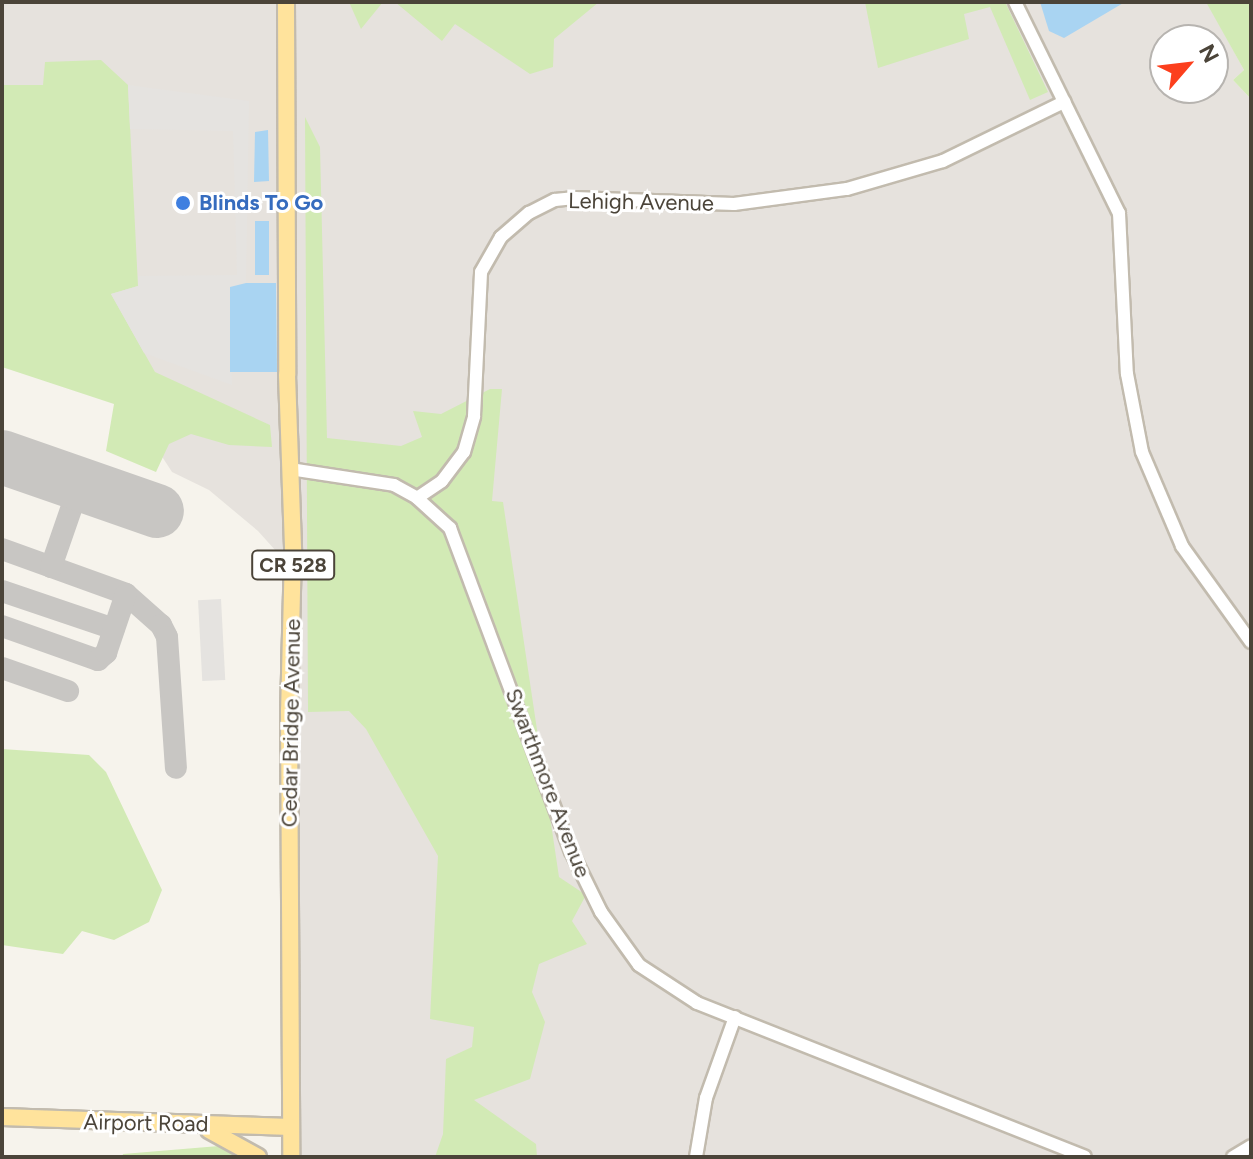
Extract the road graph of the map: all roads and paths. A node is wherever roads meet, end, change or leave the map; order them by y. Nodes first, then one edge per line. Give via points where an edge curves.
1 (286, 2) edge
2 (1015, 2) edge
3 (1064, 102) junction
4 (290, 469) junction
5 (417, 498) junction
6 (1251, 642) edge
7 (735, 1017) junction
8 (2, 1117) edge
9 (184, 1123) junction
10 (291, 1127) junction
11 (1251, 1146) edge
12 (258, 1157) edge
13 (291, 1157) edge
14 (696, 1157) edge
15 (1085, 1157) edge
16 (1233, 1157) edge

1 - 4 main road, Cedar Bridge Avenue / CR 528
2 - 3 street
3 - 5 street, Lehigh Avenue via 943,161 847,189 734,204 575,198 555,200 529,213 501,237 481,272 474,416 464,452 442,481
3 - 6 street via 1119,213 1127,374 1142,452 1182,546
4 - 5 street, Swarthmore Avenue via 376,479
4 - 10 main road, Cedar Bridge Avenue / CR 528
5 - 7 street, Swarthmore Avenue via 450,528 470,571 571,851 601,912 639,965 697,1003
7 - 14 street via 706,1098
7 - 15 street, Swarthmore Avenue
8 - 9 main road, Airport Road
9 - 10 main road, Airport Road
9 - 12 main road via 224,1134
10 - 13 main road, Cedar Bridge Avenue / CR 528
11 - 16 street

